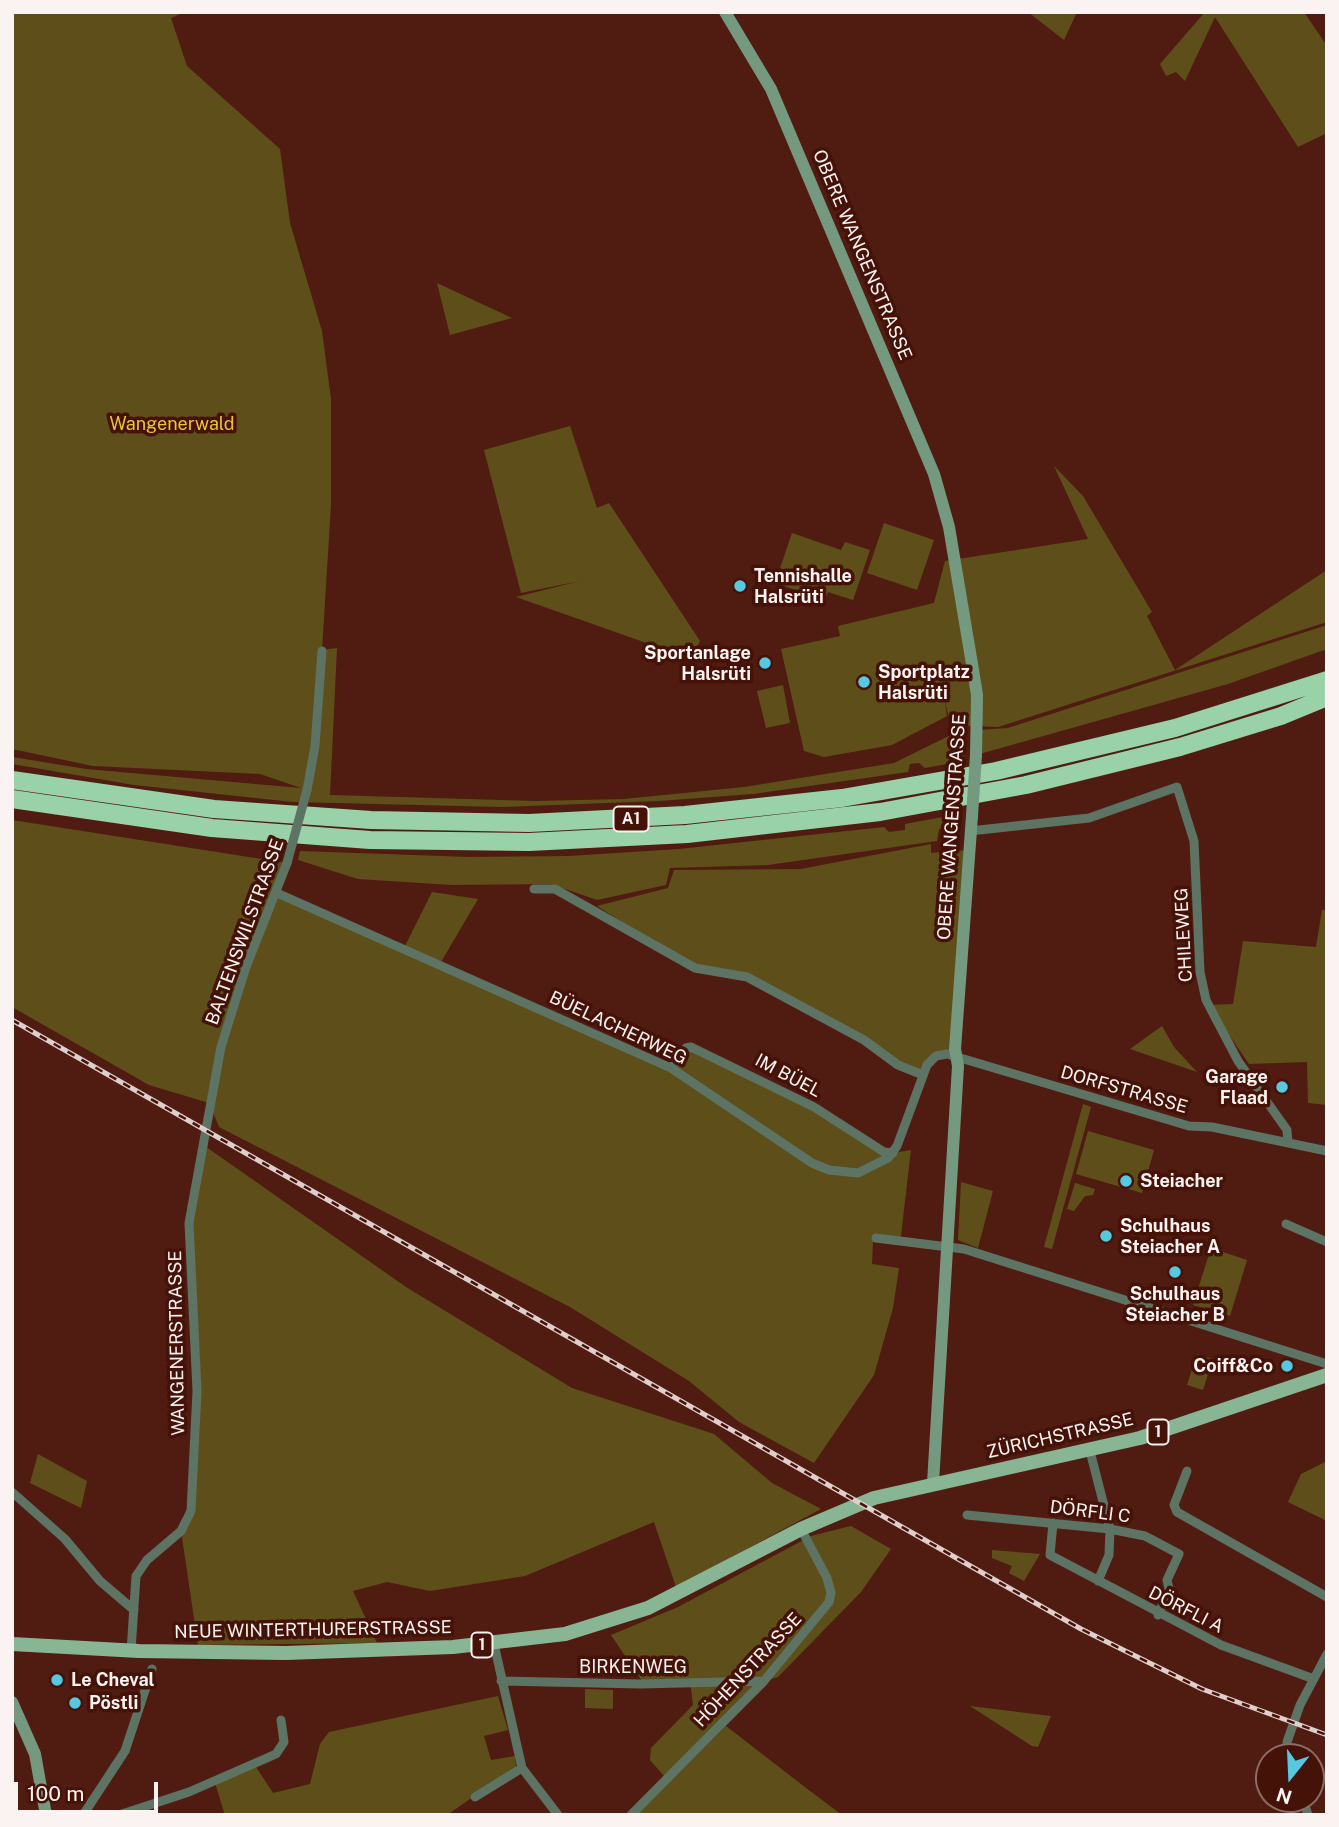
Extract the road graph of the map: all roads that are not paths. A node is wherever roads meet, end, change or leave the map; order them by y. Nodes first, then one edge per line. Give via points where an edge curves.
1 (724, 12) edge
2 (322, 651) dead end
3 (1327, 680) edge
4 (1327, 698) edge
5 (1327, 705) edge
6 (1281, 716) junction
7 (12, 780) edge
8 (12, 802) edge
9 (970, 831) junction
10 (534, 888) dead end
11 (277, 893) junction
12 (957, 1056) junction
13 (671, 1068) junction
14 (923, 1075) junction
15 (1288, 1143) junction
16 (1327, 1151) edge
17 (893, 1153) junction
18 (189, 1223) joint
19 (1286, 1224) dead end
20 (876, 1238) dead end
21 (1327, 1242) edge
22 (946, 1245) junction
23 (1327, 1364) edge
24 (1327, 1375) edge
25 (1090, 1451) junction
26 (1187, 1471) dead end
27 (933, 1483) junction
28 (12, 1492) edge
29 (967, 1516) dead end
30 (1053, 1523) junction
31 (801, 1529) junction
32 (1110, 1529) junction
33 (1098, 1581) junction
34 (1327, 1597) edge
35 (134, 1610) junction
36 (1158, 1615) junction
37 (12, 1644) edge
38 (494, 1644) junction
39 (131, 1651) junction
40 (1327, 1654) edge
41 (152, 1669) dead end
42 (1314, 1679) junction
43 (501, 1681) junction
44 (764, 1681) junction
45 (12, 1702) edge
46 (281, 1720) dead end
47 (1287, 1743) edge
48 (522, 1768) junction
49 (475, 1797) dead end
50 (46, 1815) edge
51 (83, 1815) edge
52 (119, 1815) edge
53 (558, 1815) edge
54 (631, 1815) edge

1 - 9 street, OBERE WANGENSTRASSE, bridge via 771,89 934,474 949,527 977,695
2 - 11 street, BALTENSWILSTRASSE, bridge via 307,790
3 - 7 highway, A1 via 1175,728 996,771 842,798 685,815 529,822 371,820 214,809
4 - 6 highway, A1
5 - 6 highway
6 - 8 highway, A1 via 1129,761 1000,790 844,817 687,834 529,842 370,840 212,828
9 - 12 street, OBERE WANGENSTRASSE
9 - 15 street, CHILEWEG via 1089,818 1177,787 1194,841 1200,972 1206,1000 1238,1061 1287,1130
10 - 14 street via 555,889 695,968 747,977
11 - 13 street, BÜELACHERWEG
11 - 18 street, BALTENSWILSTRASSE via 246,967 221,1047
12 - 14 street via 936,1056
12 - 15 street, DORFSTRASSE via 1189,1126
12 - 22 street, OBERE WANGENSTRASSE
13 - 17 street, BÜELACHERWEG via 811,1163 829,1170 858,1173
13 - 17 street, IM BÜEL via 691,1047 814,1107 884,1152
14 - 17 street
15 - 16 street, DORFSTRASSE
18 - 35 street, WANGENERSTRASSE via 198,1391 192,1503 181,1531 139,1571
19 - 21 street
20 - 22 street
22 - 23 street
22 - 27 street, OBERE WANGENSTRASSE
24 - 25 main road, ZÜRICHSTRASSE / 1
25 - 27 main road, ZÜRICHSTRASSE / 1
25 - 32 street
26 - 34 street via 1174,1505 1177,1513
27 - 31 main road, ZÜRICHSTRASSE / 1 via 874,1498
28 - 35 street
29 - 30 street, DÖRFLI C
30 - 32 street, DÖRFLI C
30 - 33 street, DÖRFLI A via 1049,1555
31 - 38 main road, NEUE WINTERTHURERSTRASSE / 1 via 633,1614 565,1634
31 - 44 street, HÖHENSTRASSE via 827,1577 829,1602
32 - 33 street via 1109,1555
32 - 36 street, DÖRFLI C via 1145,1535 1180,1554
33 - 36 street, DÖRFLI A
35 - 39 street, WANGENERSTRASSE
36 - 42 street, DÖRFLI A via 1221,1646
37 - 39 main road, NEUE WINTERTHURERSTRASSE / 1
38 - 39 main road, NEUE WINTERTHURERSTRASSE / 1 via 298,1653
38 - 43 street
40 - 42 street
41 - 51 street via 125,1751
42 - 47 street
43 - 44 street, BIRKENWEG
43 - 48 street
44 - 54 street, HÖHENSTRASSE
45 - 50 street via 35,1754
46 - 52 street via 284,1742 276,1754 189,1792
48 - 49 street
48 - 53 street

